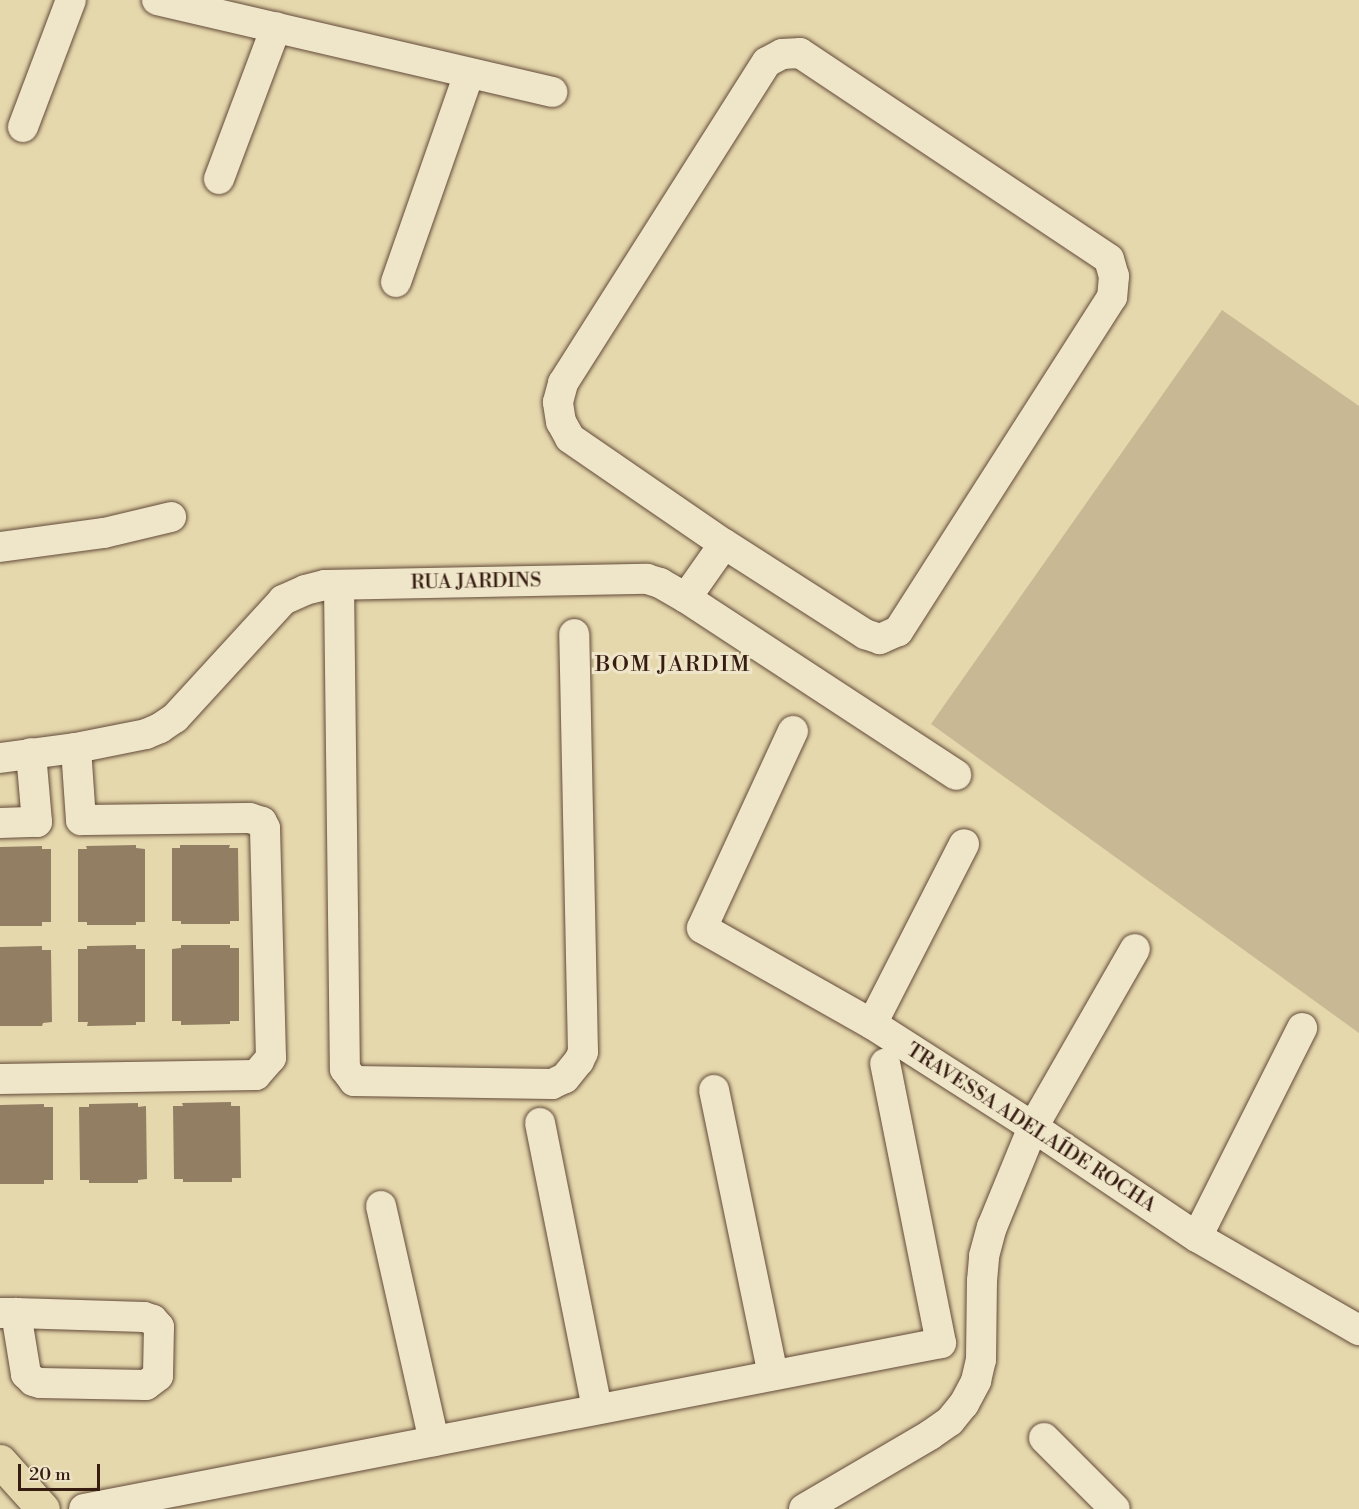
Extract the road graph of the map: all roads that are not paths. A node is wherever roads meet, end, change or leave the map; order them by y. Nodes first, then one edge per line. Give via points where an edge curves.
1 (71, 0) edge
2 (157, 0) edge
3 (276, 27) junction
4 (469, 73) junction
5 (552, 92) dead end
6 (23, 127) dead end
7 (219, 179) dead end
8 (396, 282) dead end
9 (171, 517) dead end
10 (724, 544) junction
11 (0, 547) edge
12 (339, 585) junction
13 (686, 598) junction
14 (574, 634) dead end
15 (793, 731) dead end
16 (76, 748) junction
17 (31, 753) junction
18 (0, 758) edge
19 (956, 775) dead end
20 (81, 820) junction
21 (38, 822) junction
22 (0, 823) edge
23 (964, 844) dead end
24 (1135, 949) dead end
25 (872, 1024) junction
26 (1302, 1028) dead end
27 (885, 1065) dead end
28 (0, 1078) edge
29 (714, 1090) dead end
30 (540, 1123) dead end
31 (1033, 1127) junction
32 (381, 1206) dead end
33 (1197, 1237) junction
34 (8, 1313) edge
35 (1359, 1330) edge
36 (772, 1375) junction
37 (597, 1408) junction
38 (1044, 1438) dead end
39 (434, 1441) junction
40 (0, 1461) edge
41 (43, 1509) edge
42 (84, 1509) edge
43 (804, 1509) edge
44 (1115, 1509) edge

1 - 6 street
2 - 3 street
3 - 4 street
3 - 7 street
4 - 5 street
4 - 8 street
9 - 11 street via 104,533
10 - 10 street via 865,634 880,639 898,631 1112,297 1114,276 1109,259 800,53 782,54 767,62 563,383 558,402 561,422 570,438
10 - 13 street
12 - 13 street, RUA JARDINS via 647,579
12 - 14 street via 345,1070 354,1081 552,1084 565,1078 579,1061 583,1052
12 - 16 street, RUA JARDINS via 306,590 283,600 175,718 160,728
13 - 19 street, RUA JARDINS
15 - 25 street, TRAVESSA ADELAÍDE ROCHA via 702,928
16 - 17 street, RUA JARDINS
16 - 20 street
17 - 18 street, RUA JARDINS
17 - 21 street
20 - 21 street
20 - 28 street via 250,818 262,822 267,834 271,1058 256,1075
21 - 22 street
23 - 25 street
24 - 31 street
25 - 31 street, TRAVESSA ADELAÍDE ROCHA
26 - 33 street
27 - 36 street via 941,1342
29 - 36 street
30 - 37 street
31 - 33 street, TRAVESSA ADELAÍDE ROCHA
31 - 43 street via 992,1227 984,1257 981,1360 964,1404 950,1421 930,1435
32 - 39 street
33 - 35 street, TRAVESSA ADELAÍDE ROCHA
34 - 34 street via 153,1320 159,1327 158,1376 146,1385 33,1381 26,1374
36 - 37 street
37 - 39 street
38 - 44 street
39 - 42 street
40 - 41 main road

